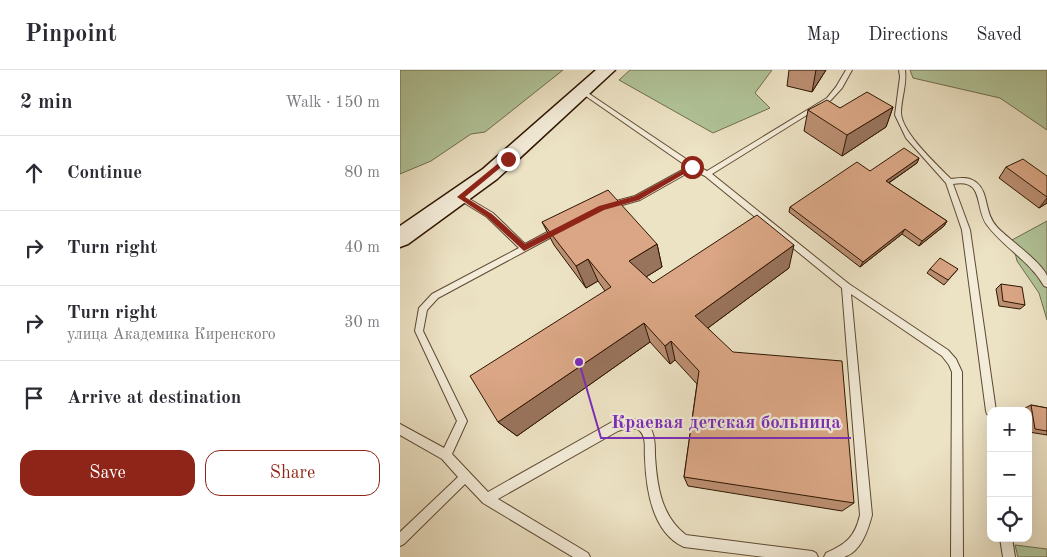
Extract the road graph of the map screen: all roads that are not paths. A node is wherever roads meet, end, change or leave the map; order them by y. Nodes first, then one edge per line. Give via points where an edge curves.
1 (606, 70) edge
2 (849, 70) edge
3 (902, 70) edge
4 (583, 92) junction
5 (692, 167) junction
6 (707, 174) junction
7 (949, 182) junction
8 (461, 197) junction
9 (601, 208) edge
10 (567, 226) edge
11 (400, 238) edge
12 (524, 248) junction
13 (1046, 281) edge
14 (846, 286) junction
15 (990, 407) edge
16 (400, 429) edge
17 (446, 455) junction
18 (464, 477) junction
19 (487, 499) junction
20 (400, 540) edge
21 (1007, 542) edge
22 (584, 557) edge
23 (812, 557) edge
24 (830, 557) edge
25 (957, 557) edge
26 (1009, 557) edge

1 - 4 main road
2 - 6 lane via 829,99
3 - 7 lane via 898,114 902,124 908,137
4 - 5 lane
4 - 8 main road
5 - 6 lane
5 - 9 lane via 637,198
6 - 14 lane
7 - 13 lane via 965,179 976,186 988,221
7 - 15 lane via 966,230
8 - 11 main road
8 - 12 lane via 490,216
10 - 12 lane
12 - 17 lane via 435,296 423,308 419,330 462,421
14 - 24 lane via 866,515 863,532 855,543
14 - 25 lane via 945,353 953,362 956,372
16 - 17 lane
17 - 18 lane
18 - 19 lane
18 - 20 lane
19 - 22 lane
19 - 23 lane via 616,426 635,424 643,426 648,433 650,471 658,506 674,534 684,541
21 - 26 lane

